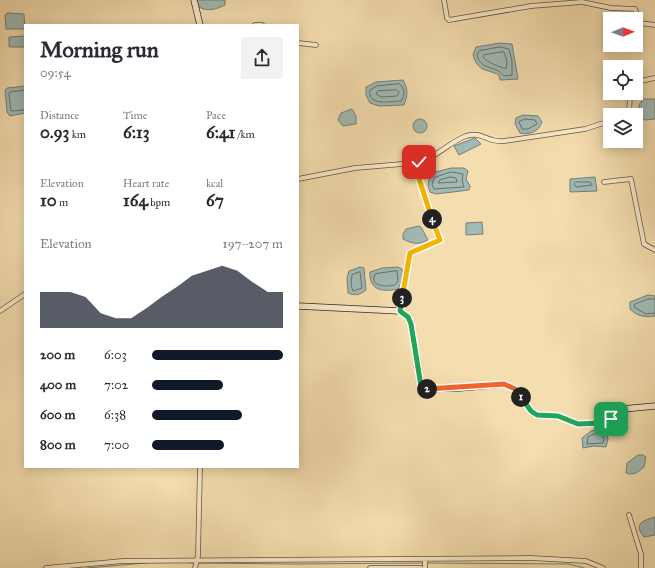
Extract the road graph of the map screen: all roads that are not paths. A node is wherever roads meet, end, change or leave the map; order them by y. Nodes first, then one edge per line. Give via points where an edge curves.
1 (194, 0) edge
2 (444, 0) edge
3 (200, 24) edge
4 (655, 25) edge
5 (299, 43) edge
6 (316, 45) dead end
7 (655, 78) edge
8 (643, 81) edge
9 (603, 123) edge
10 (414, 163) junction
11 (299, 179) edge
12 (604, 182) dead end
13 (655, 250) edge
14 (24, 295) edge
15 (299, 306) edge
16 (0, 311) edge
17 (400, 311) junction
18 (655, 406) edge
19 (200, 468) edge
20 (629, 515) dead end
21 (196, 564) edge
22 (424, 565) edge
23 (46, 568) edge
24 (370, 568) edge
25 (603, 568) edge
26 (641, 568) edge

1 - 3 main road
2 - 4 street via 449,20 531,6 582,2 611,8 635,9 640,23
5 - 6 street
7 - 8 street
9 - 10 street via 585,129 499,142 477,134 458,140 433,156
10 - 11 street via 355,168
10 - 17 street via 440,240 410,253
12 - 13 street via 631,179 644,244
14 - 16 street
15 - 17 main road
17 - 18 main road via 408,317 411,324 421,386 424,389 504,384 515,389 537,415 558,416 578,424 601,423 623,409
19 - 21 street
20 - 26 street via 641,554
21 - 22 street
21 - 23 street via 123,561
22 - 24 street
22 - 25 street via 531,558 586,561

